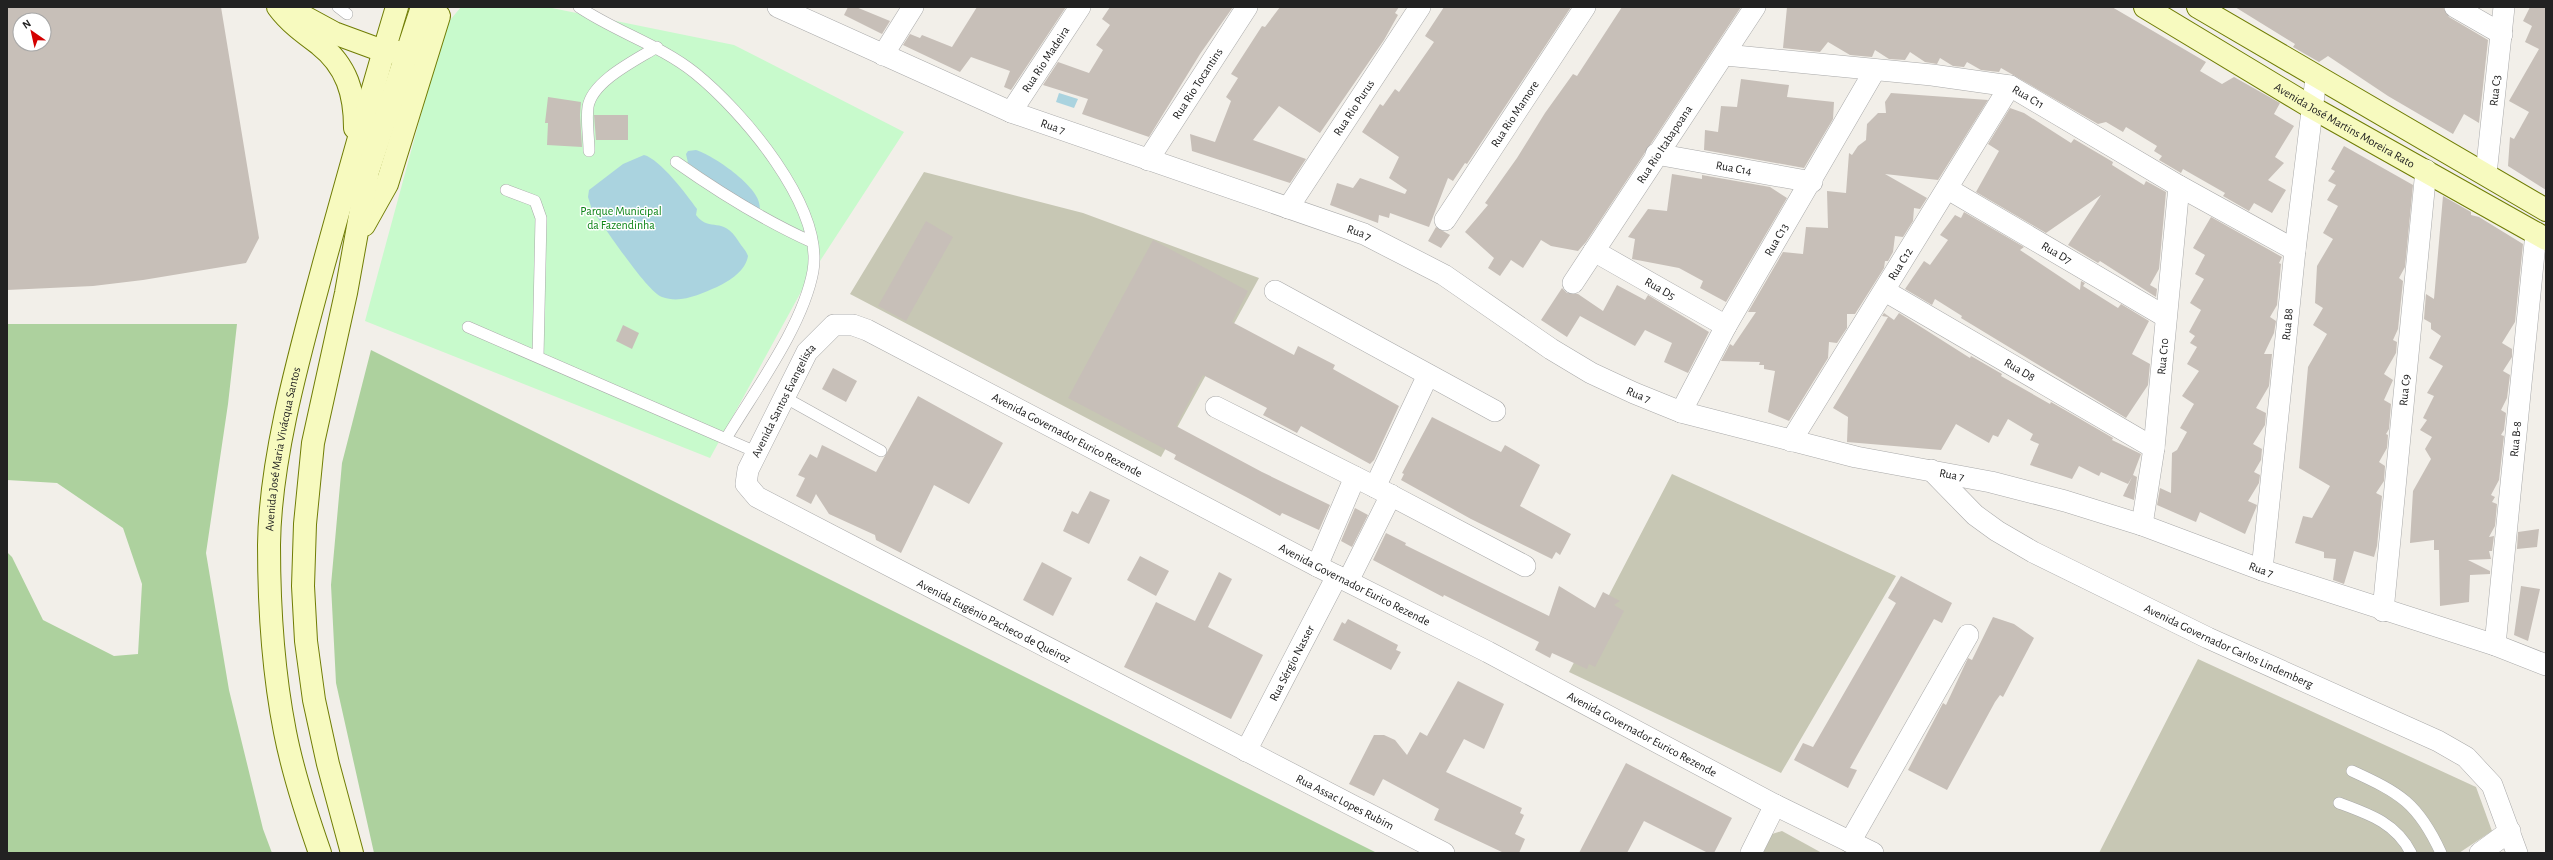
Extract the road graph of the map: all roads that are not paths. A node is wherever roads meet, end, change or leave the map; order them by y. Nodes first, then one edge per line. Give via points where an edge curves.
1 (278, 7) edge
2 (288, 7) edge
3 (338, 7) edge
4 (396, 7) edge
5 (579, 7) edge
6 (778, 7) edge
7 (913, 7) edge
8 (1080, 7) edge
9 (1247, 7) edge
10 (1420, 7) edge
11 (1585, 7) edge
12 (1755, 7) edge
13 (2145, 7) edge
14 (2198, 7) edge
15 (2455, 7) edge
16 (2504, 7) edge
17 (436, 10) edge
18 (347, 14) dead end
19 (2502, 34) junction
20 (657, 47) junction
21 (383, 51) junction
22 (408, 52) junction
23 (883, 55) junction
24 (1725, 55) junction
25 (1875, 70) junction
26 (2316, 78) junction
27 (2010, 86) junction
28 (2311, 107) junction
29 (1011, 112) junction
30 (356, 145) junction
31 (589, 151) dead end
32 (1656, 154) junction
33 (1148, 160) junction
34 (676, 162) dead end
35 (2426, 170) junction
36 (2486, 174) junction
37 (1812, 182) junction
38 (2179, 186) junction
39 (1948, 189) junction
40 (506, 190) dead end
41 (1288, 208) junction
42 (2546, 210) edge
43 (1445, 220) dead end
44 (2541, 236) edge
45 (356, 240) junction
46 (812, 242) junction
47 (2295, 250) junction
48 (1594, 251) junction
49 (1573, 282) dead end
50 (1275, 291) dead end
51 (1885, 291) junction
52 (2166, 317) junction
53 (834, 325) joint
54 (1726, 326) junction
55 (468, 327) dead end
56 (538, 357) junction
57 (1428, 375) junction
58 (784, 397) junction
59 (1216, 408) dead end
60 (1495, 411) dead end
61 (1681, 412) junction
62 (727, 437) junction
63 (1791, 441) junction
64 (2154, 448) junction
65 (881, 451) dead end
66 (756, 452) junction
67 (1931, 470) junction
68 (1356, 477) junction
69 (746, 484) joint
70 (1383, 491) junction
71 (2142, 525) junction
72 (1317, 566) junction
73 (1525, 566) dead end
74 (2262, 570) junction
75 (1342, 578) junction
76 (2383, 611) junction
77 (1968, 634) dead end
78 (2495, 645) junction
79 (2546, 665) edge
80 (1246, 752) junction
81 (2352, 771) dead end
82 (2339, 803) dead end
83 (1775, 805) junction
84 (2510, 831) junction
85 (1850, 842) junction
86 (320, 853) edge
87 (352, 853) edge
88 (1444, 853) edge
89 (1751, 853) edge
90 (1873, 853) edge
91 (2410, 853) edge
92 (2442, 853) edge
93 (2480, 853) edge
94 (2517, 853) edge

1 - 30 main road via 292,23 328,51 345,73 354,99
2 - 21 main road via 322,28
3 - 18 lane
4 - 21 main road, Avenida José Maria Vivácqua Santos
5 - 20 lane
6 - 23 street, Rua 7
7 - 23 street
8 - 29 street, Rua Rio Madeira
9 - 33 street, Rua Rio Tocantins
10 - 41 street, Rua Rio Purus
11 - 43 street, Rua Rio Mamore
12 - 24 street, Rua Rio Itabapoana
13 - 28 main road, Avenida José Martins Moreira Rato
14 - 26 main road
15 - 19 street
16 - 19 street, Rua C3
17 - 22 main road
17 - 45 main road via 387,184
19 - 36 street, Rua C3
20 - 31 lane via 617,73 594,94 588,108
20 - 46 lane via 694,72 728,103 763,146 800,201
21 - 22 main road
21 - 30 main road, Avenida José Maria Vivácqua Santos
22 - 45 main road via 368,171
23 - 29 street, Rua 7
24 - 25 street, Rua C11
24 - 32 street, Rua Rio Itabapoana
25 - 27 street, Rua C11
25 - 37 street, Rua C13
26 - 28 street, Rua B8
26 - 36 main road
27 - 38 street, Rua C11
27 - 39 street, Rua C12
28 - 35 main road, Avenida José Martins Moreira Rato
28 - 47 street, Rua B8
29 - 33 street, Rua 7
30 - 86 main road, Avenida José Maria Vivácqua Santos via 307,325 288,409 274,488 269,543 274,642 284,731 299,793
32 - 37 street, Rua C14
32 - 48 street, Rua Rio Itabapoana
33 - 41 street, Rua 7
34 - 46 lane via 745,209
35 - 44 main road, Avenida José Martins Moreira Rato
35 - 76 street, Rua C9
36 - 42 main road
37 - 54 street, Rua C13
38 - 47 street, Rua C11
38 - 52 street, Rua C10
39 - 51 street, Rua C12
39 - 52 street, Rua D7
40 - 56 lane via 530,198 540,212
41 - 61 street, Rua 7 via 1364,234 1406,254 1444,275 1551,349 1591,373
44 - 78 street, Rua B-8
45 - 87 main road via 313,443 305,524 303,586 306,641 314,700
46 - 62 lane via 813,270 794,324
47 - 74 street, Rua B8
48 - 49 street, Rua Rio Itabapoana
48 - 54 street, Rua D5
50 - 57 street
51 - 63 street, Rua C12
51 - 64 street, Rua D8
52 - 64 street, Rua C10
53 - 58 street, Avenida Santos Evangelista via 807,352
53 - 72 street, Avenida Governador Eurico Rezende via 853,325 867,330
54 - 61 street, Rua C13
55 - 56 lane
56 - 62 lane
57 - 60 street
57 - 70 street, Rua Sérgio Nasser
58 - 65 lane
58 - 66 street, Avenida Santos Evangelista
59 - 68 street
61 - 63 street, Rua 7
62 - 66 lane
63 - 67 street, Rua 7 via 1856,457
64 - 71 street, Rua C10
66 - 69 street, Avenida Santos Evangelista via 748,470
67 - 71 street, Rua 7 via 2065,501
67 - 84 street, Avenida Governador Carlos Lindemberg via 1975,515 2034,552 2208,638 2438,741 2466,757 2492,785
68 - 70 street
68 - 72 street
69 - 80 street, Avenida Eugênio Pacheco de Queiroz via 764,502
70 - 73 street
70 - 75 street, Rua Sérgio Nasser
71 - 74 street, Rua 7
72 - 75 street, Avenida Governador Eurico Rezende
74 - 76 street, Rua 7
75 - 80 street, Rua Sérgio Nasser
75 - 83 street, Avenida Governador Eurico Rezende via 1501,659
76 - 78 street, Rua 7
77 - 85 street
78 - 79 street, Rua 7
80 - 88 street, Rua Assac Lopes Rubim
81 - 92 lane via 2392,790 2410,803 2431,832
82 - 91 lane via 2375,817 2394,828
83 - 85 street, Avenida Governador Eurico Rezende
83 - 89 street
84 - 93 street
84 - 94 street, Avenida Governador Carlos Lindemberg
85 - 90 street, Avenida Governador Eurico Rezende

